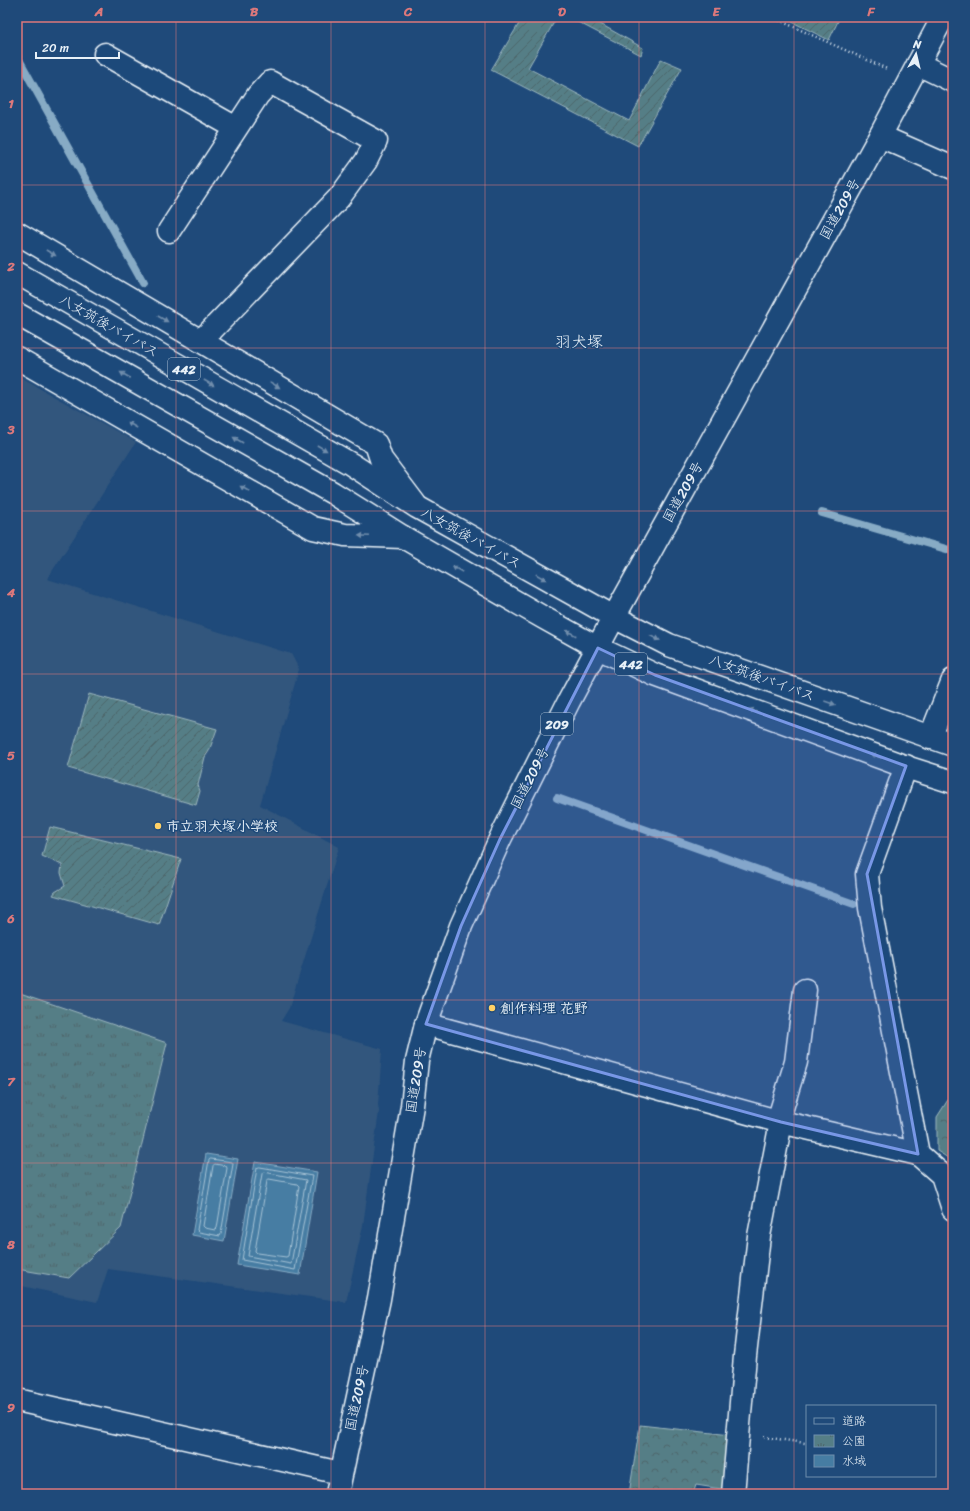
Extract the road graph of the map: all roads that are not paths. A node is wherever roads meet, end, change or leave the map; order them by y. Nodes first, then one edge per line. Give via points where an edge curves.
1 (943, 17) edge
2 (105, 54) dead end
3 (918, 64) junction
4 (953, 81) edge
5 (236, 128) junction
6 (880, 136) junction
7 (953, 168) edge
8 (169, 231) dead end
9 (17, 233) edge
10 (17, 273) edge
11 (17, 314) edge
12 (201, 341) junction
13 (17, 358) edge
14 (417, 507) junction
15 (403, 537) junction
16 (614, 618) junction
17 (598, 648) junction
18 (953, 680) edge
19 (930, 738) junction
20 (953, 745) edge
21 (906, 766) junction
22 (953, 782) edge
23 (805, 990) dead end
24 (426, 1024) junction
25 (780, 1122) junction
26 (918, 1154) junction
27 (953, 1209) edge
28 (17, 1400) edge
29 (338, 1484) edge
30 (732, 1494) edge

1 - 3 main road, 国道209号 / 209
2 - 5 main road
3 - 4 main road
3 - 6 main road, 国道209号 / 209
5 - 8 main road
5 - 12 main road via 270,82 376,141 366,161 339,198
6 - 7 main road
6 - 16 main road, 国道209号 / 209
9 -> 12 main road
10 -> 14 main road, 八女筑後バイパス / 442 via 351,464
15 -> 11 main road, 442 via 333,493
12 -> 14 main road via 376,444 381,459
15 -> 13 main road via 345,535 313,528
14 -> 16 main road, 八女筑後バイパス / 442
17 -> 15 main road, 442
16 - 17 main road, 国道209号 / 209
16 -> 19 main road, 八女筑後バイパス / 442 via 669,645
21 -> 17 main road, 442 via 656,675
17 - 24 main road, 国道209号 / 209 via 500,839 461,926
18 - 19 main road
19 - 20 main road, 八女筑後バイパス / 442
21 - 22 main road, 442
21 - 26 main road via 867,874 870,908
23 - 25 main road via 796,1062
24 - 25 main road
24 - 29 main road, 国道209号 / 209 via 417,1061 412,1106 378,1299
25 - 26 main road
25 - 30 main road via 759,1236
26 - 27 main road via 942,1175
28 - 29 main road

